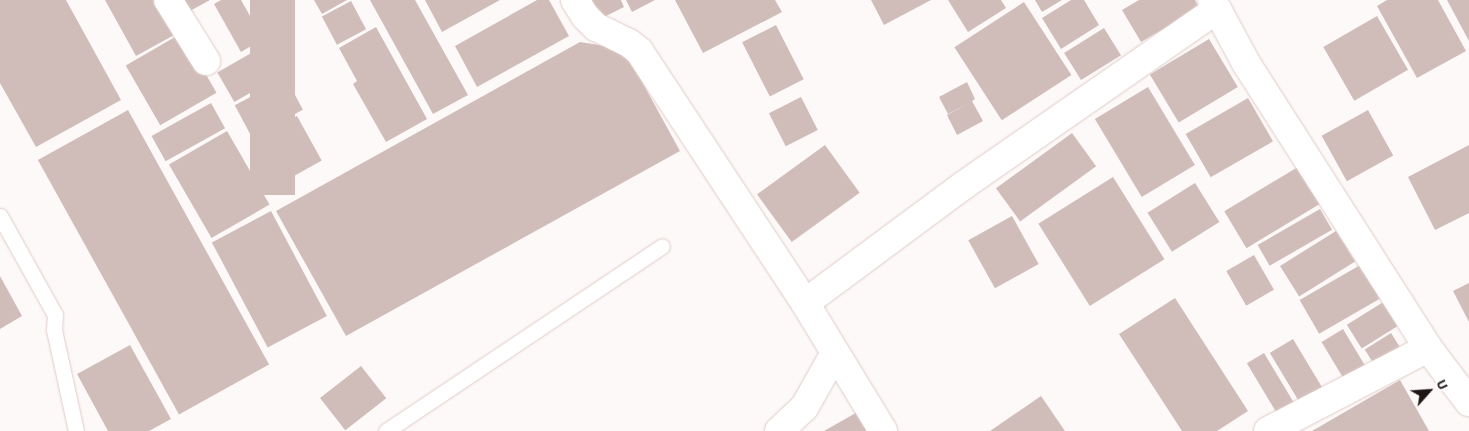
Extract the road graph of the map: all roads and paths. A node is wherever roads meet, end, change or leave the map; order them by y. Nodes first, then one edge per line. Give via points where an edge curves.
1 (168, 0) edge
2 (575, 0) edge
3 (1214, 5) edge
4 (206, 61) dead end
5 (0, 216) edge
6 (662, 246) dead end
7 (805, 303) junction
8 (1428, 348) junction
9 (835, 353) junction
10 (1469, 402) edge
11 (76, 431) edge
12 (386, 431) edge
13 (779, 431) edge
14 (883, 431) edge
15 (1268, 431) edge

1 - 4 street
2 - 7 street via 596,27 639,51
3 - 7 street
3 - 8 street via 1246,63
5 - 11 lane via 55,315 54,330
6 - 12 lane
7 - 9 street
8 - 10 street
8 - 15 street
9 - 13 street via 804,408
9 - 14 street

